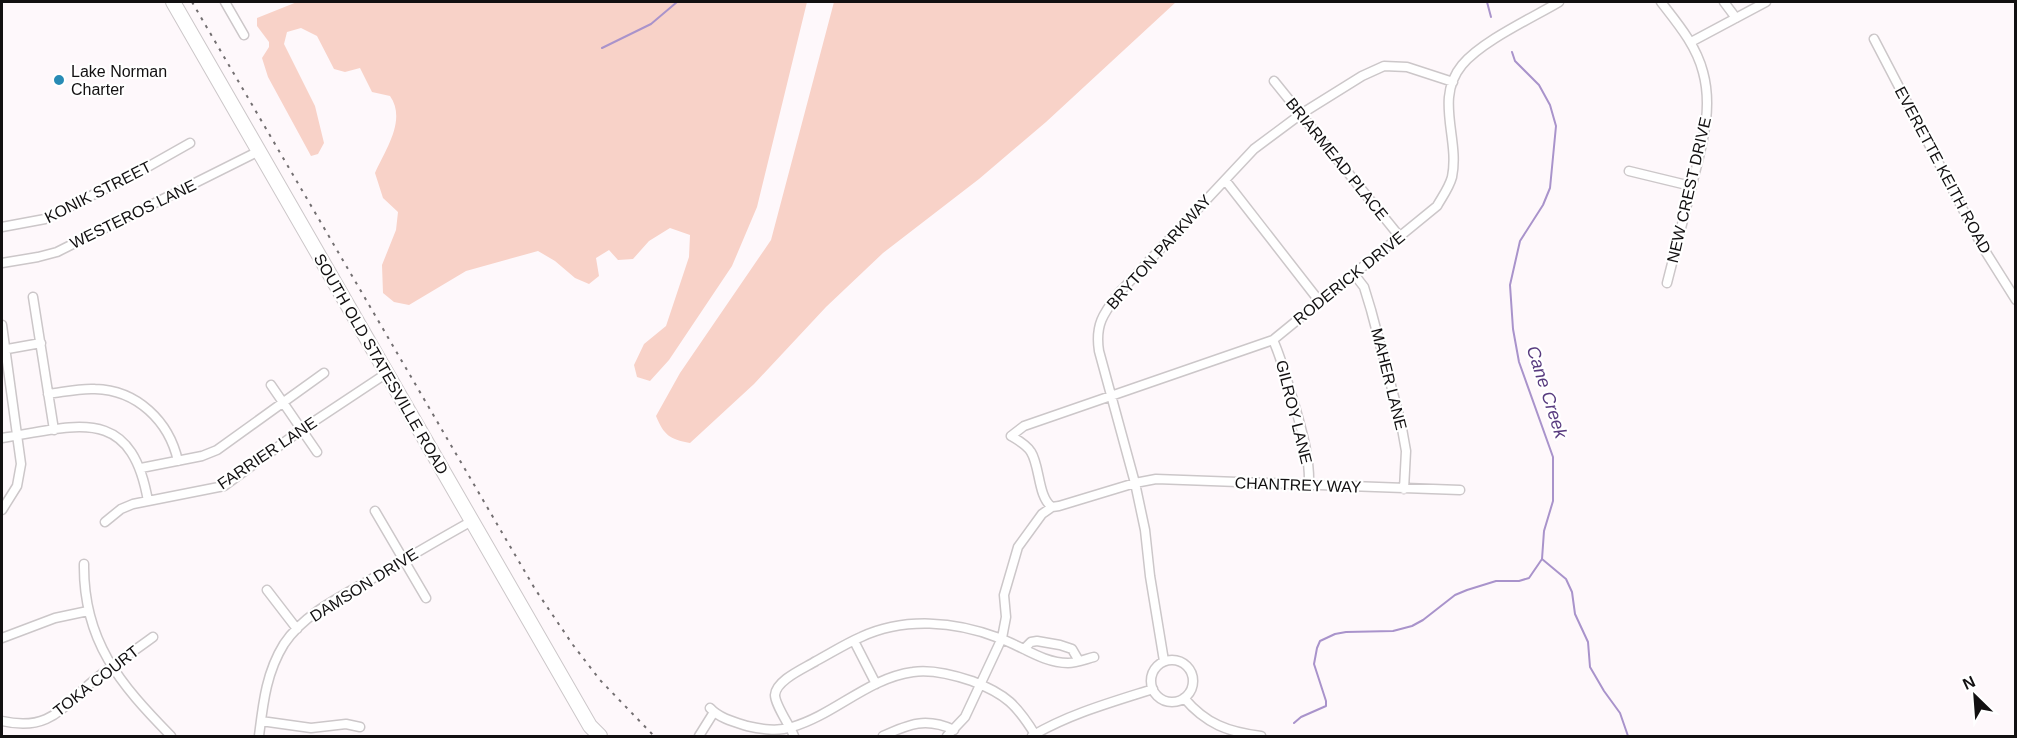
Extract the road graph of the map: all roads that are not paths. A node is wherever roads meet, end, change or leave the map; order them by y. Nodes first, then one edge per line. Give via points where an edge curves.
1 (172, 2) edge
2 (225, 2) edge
3 (1559, 2) edge
4 (1661, 2) edge
5 (1724, 2) edge
6 (1766, 2) edge
7 (1736, 18) junction
8 (244, 34) dead end
9 (1874, 39) dead end
10 (1691, 42) junction
11 (1274, 81) dead end
12 (1453, 82) junction
13 (1300, 115) junction
14 (190, 143) dead end
15 (259, 152) junction
16 (1629, 171) dead end
17 (1225, 180) junction
18 (1691, 186) junction
19 (2, 227) edge
20 (1400, 237) junction
21 (2, 263) edge
22 (1354, 274) junction
23 (1667, 283) dead end
24 (33, 297) dead end
25 (2016, 300) edge
26 (1320, 302) junction
27 (2, 325) edge
28 (1273, 340) junction
29 (41, 343) junction
30 (3, 349) edge
31 (324, 373) dead end
32 (387, 373) junction
33 (271, 385) dead end
34 (48, 394) junction
35 (1112, 394) junction
36 (282, 403) junction
37 (54, 430) junction
38 (301, 430) junction
39 (18, 435) junction
40 (2, 438) edge
41 (317, 452) dead end
42 (178, 461) junction
43 (141, 468) junction
44 (1135, 483) junction
45 (1309, 486) junction
46 (1404, 489) junction
47 (1460, 490) dead end
48 (148, 501) junction
49 (1052, 507) junction
50 (2, 510) edge
51 (375, 511) dead end
52 (472, 521) junction
53 (105, 522) dead end
54 (404, 560) junction
55 (84, 564) dead end
56 (267, 590) dead end
57 (426, 598) dead end
58 (88, 611) junction
59 (297, 629) junction
60 (153, 637) dead end
61 (2, 638) edge
62 (1002, 638) junction
63 (854, 641) junction
64 (1024, 649) junction
65 (1094, 657) dead end
66 (1079, 661) junction
67 (1164, 661) junction
68 (113, 667) junction
69 (876, 684) junction
70 (981, 684) junction
71 (1152, 689) junction
72 (1184, 698) junction
73 (2, 721) edge
74 (261, 721) junction
75 (360, 727) dead end
76 (591, 731) edge
77 (792, 732) edge
78 (951, 733) edge
79 (171, 736) edge
80 (259, 736) edge
81 (600, 736) edge
82 (699, 736) edge
83 (883, 736) edge
84 (1034, 736) edge
85 (1261, 736) edge

1 - 15 main road, SOUTH OLD STATESVILLE ROAD
2 - 8 street
3 - 12 street, RODERICK DRIVE via 1476,52 1461,66
4 - 10 street, NEW CREST DRIVE
5 - 7 street
6 - 7 street
7 - 10 street
9 - 25 street, EVERETTE KEITH ROAD via 1982,246
10 - 18 street, NEW CREST DRIVE via 1703,71 1707,102 1705,134
11 - 13 street, BRIARMEAD PLACE
12 - 13 street, BRYTON PARKWAY via 1407,67 1384,66
12 - 20 street, RODERICK DRIVE via 1448,100 1452,177 1437,206
13 - 17 street, BRYTON PARKWAY via 1254,149
13 - 20 street, BRIARMEAD PLACE
14 - 19 street, KONIK STREET via 45,219
15 - 21 street, WESTEROS LANE via 57,252
15 - 32 main road, SOUTH OLD STATESVILLE ROAD
16 - 18 street
17 - 26 street
17 - 35 street, BRYTON PARKWAY via 1106,310 1097,335
18 - 23 street, NEW CREST DRIVE
20 - 22 street, RODERICK DRIVE
22 - 26 street, RODERICK DRIVE
22 - 46 street, MAHER LANE via 1364,287 1401,423 1406,451
24 - 29 street
26 - 28 street, RODERICK DRIVE
27 - 30 street
28 - 35 street, RODERICK DRIVE
28 - 45 street, GILROY LANE via 1306,449
29 - 30 street
29 - 34 street
30 - 39 street
31 - 36 street
32 - 38 street, FARRIER LANE
32 - 52 main road, SOUTH OLD STATESVILLE ROAD
33 - 36 street
34 - 37 street
34 - 42 street via 96,388 128,396 161,422
35 - 44 street, BRYTON PARKWAY
35 - 49 street, RODERICK DRIVE via 1024,426 1011,436 1031,452 1045,499
36 - 38 street
36 - 42 street via 218,450
37 - 39 street
37 - 43 street via 84,427 108,432 130,450
38 - 41 street
38 - 48 street, FARRIER LANE via 224,486
39 - 40 street
39 - 50 street via 21,472 14,493
42 - 43 street
43 - 48 street
44 - 45 street, CHANTREY WAY via 1156,479
44 - 49 street, CHANTREY WAY
44 - 67 street, BRYTON PARKWAY
45 - 46 street, CHANTREY WAY
46 - 47 street, CHANTREY WAY
48 - 53 street, FARRIER LANE via 121,509
49 - 62 street via 1042,514 1018,547 1004,595 1006,617
51 - 54 street
52 - 54 street, DAMSON DRIVE
52 - 76 main road, SOUTH OLD STATESVILLE ROAD
54 - 57 street
54 - 59 street, DAMSON DRIVE via 323,608
55 - 58 street
56 - 59 street
58 - 61 street via 55,618
58 - 68 street via 93,630
59 - 74 street, DAMSON DRIVE via 270,671
60 - 68 street, TOKA COURT
62 - 63 street via 947,624 911,624
62 - 64 street
62 - 70 street
63 - 69 street
63 - 77 street via 778,686 777,704
64 - 66 street via 1046,659
64 - 66 street via 1037,640 1060,645 1072,649
65 - 66 street
67 - 71 street via 1154,668
67 - 72 street via 1178,660 1189,668 1192,687
68 - 73 street, TOKA COURT via 49,718 20,724
68 - 79 street
69 - 70 street via 912,672 931,672
69 - 77 street
70 - 78 street
70 - 84 street via 1018,708
71 - 72 street via 1164,701
71 - 84 street via 1090,710
72 - 85 street via 1206,720
74 - 75 street via 311,728 346,724
74 - 80 street, DAMSON DRIVE
76 - 81 main road, SOUTH OLD STATESVILLE ROAD
77 - 82 street via 734,722 712,710
78 - 83 street via 943,724 921,722

